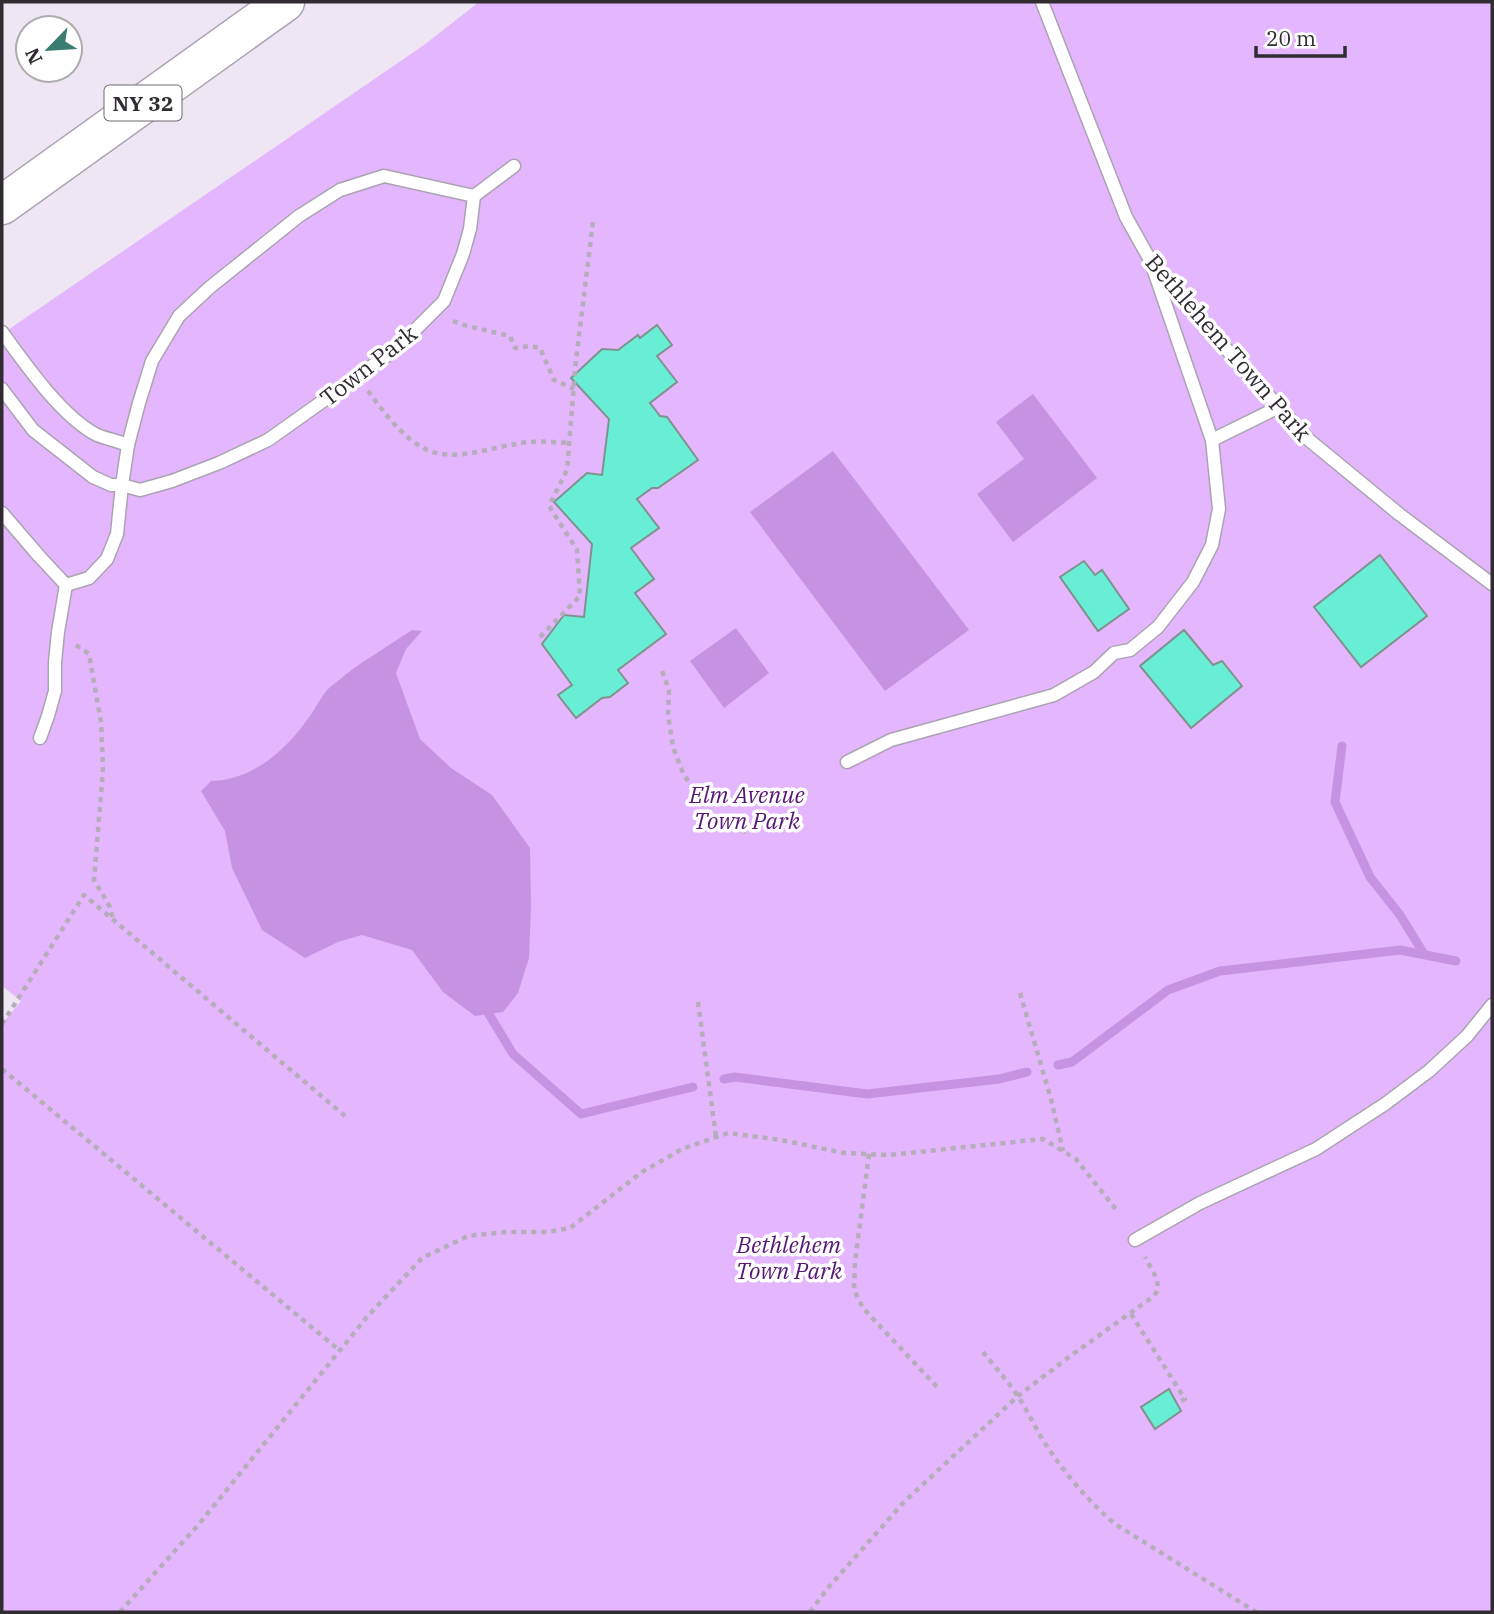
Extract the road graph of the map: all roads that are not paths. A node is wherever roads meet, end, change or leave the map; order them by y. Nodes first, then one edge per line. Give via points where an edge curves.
1 (285, 2) edge
2 (1042, 2) edge
3 (514, 166) dead end
4 (474, 197) junction
5 (2, 205) edge
6 (1149, 258) junction
7 (2, 332) edge
8 (2, 389) edge
9 (1279, 407) junction
10 (1212, 440) junction
11 (128, 444) junction
12 (122, 485) junction
13 (2, 513) edge
14 (66, 584) junction
15 (1492, 584) edge
16 (40, 738) dead end
17 (847, 762) dead end
18 (1492, 1005) edge
19 (1138, 1245) road end

1 - 5 main road, NY 32
2 - 6 lane, Bethlehem Town Park via 1126,217
3 - 4 lane
4 - 11 lane via 384,176 340,190 299,216 179,316 152,361
4 - 12 lane, Town Park via 463,254 444,301 396,349 268,440 172,481 139,490
6 - 9 lane, Bethlehem Town Park
6 - 10 lane
7 - 11 lane via 45,389 74,418 97,435
8 - 12 lane, Town Park via 33,430 93,477
9 - 10 lane
9 - 15 lane, Bethlehem Town Park via 1308,440
10 - 17 lane via 1219,509 1212,545 1193,582 1158,626 1130,650 1114,653 1094,672 1054,695 891,740
11 - 12 lane
12 - 14 lane via 117,534 107,559 89,578
13 - 14 lane
14 - 16 lane via 55,691
18 - 19 lane via 1467,1036 1385,1104 1316,1149 1200,1203

